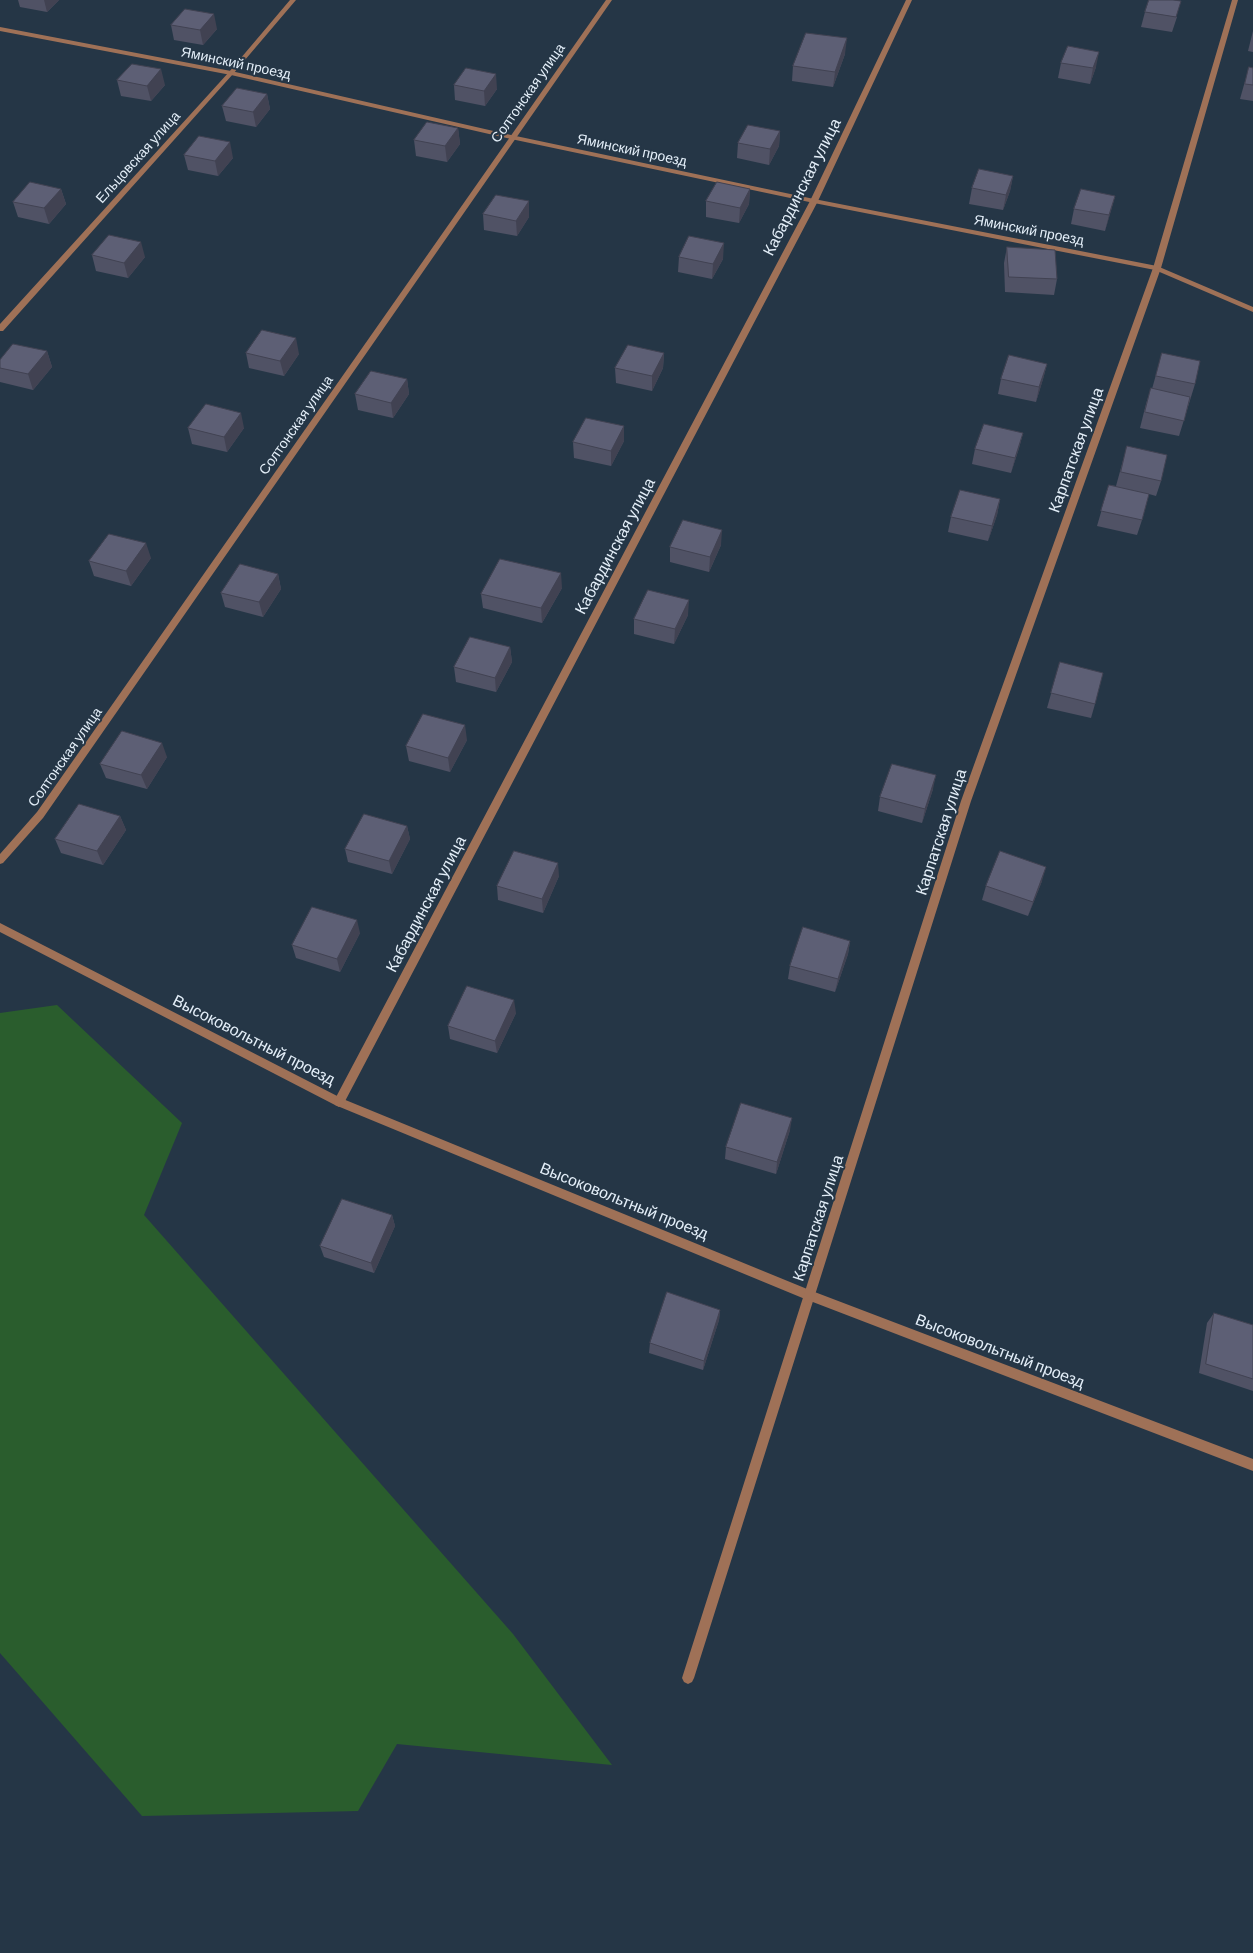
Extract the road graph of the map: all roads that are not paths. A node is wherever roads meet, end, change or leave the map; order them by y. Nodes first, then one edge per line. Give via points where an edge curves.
1 (293, 0) edge
2 (609, 0) edge
3 (909, 0) edge
4 (1235, 0) edge
5 (0, 29) edge
6 (231, 73) junction
7 (511, 137) junction
8 (814, 200) junction
9 (1157, 268) junction
10 (1253, 310) edge
11 (0, 329) edge
12 (0, 860) edge
13 (0, 927) edge
14 (339, 1102) junction
15 (809, 1295) junction
16 (1253, 1464) edge
17 (688, 1678) dead end

1 - 6 street, Ельцовская улица
2 - 7 street, Солтонская улица
3 - 8 street, Кабардинская улица
4 - 9 street, Карпатская улица
5 - 6 street, Яминский проезд
6 - 7 street, Яминский проезд
6 - 11 street, Ельцовская улица
7 - 8 street, Яминский проезд
7 - 12 street, Солтонская улица via 40,815
8 - 9 street, Яминский проезд
8 - 14 street, Кабардинская улица
9 - 10 street, Яминский проезд
9 - 15 street, Карпатская улица via 966,801
13 - 14 street, Высоковольтный проезд
14 - 15 street, Высоковольтный проезд
15 - 16 street, Высоковольтный проезд
15 - 17 street, Карпатская улица

